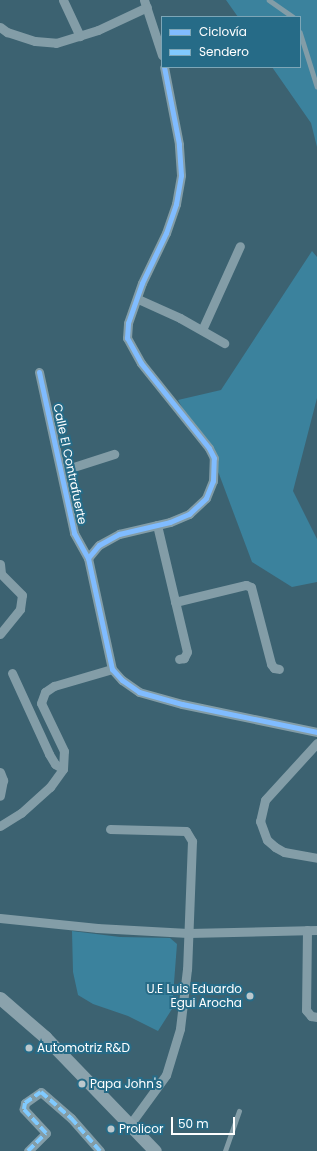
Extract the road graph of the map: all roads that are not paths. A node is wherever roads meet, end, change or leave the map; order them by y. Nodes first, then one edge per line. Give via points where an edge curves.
1 (63, 0) edge
2 (269, 0) edge
3 (145, 4) edge
4 (292, 16) edge
5 (0, 27) edge
6 (301, 35) edge
7 (80, 36) junction
8 (161, 52) edge
9 (164, 68) edge
10 (317, 86) edge
11 (240, 246) dead end
12 (138, 299) junction
13 (202, 330) junction
14 (224, 343) dead end
15 (40, 372) dead end
16 (114, 454) dead end
17 (61, 471) junction
18 (157, 525) junction
19 (88, 558) junction
20 (0, 564) edge
21 (0, 575) edge
22 (175, 602) junction
23 (0, 634) edge
24 (179, 659) dead end
25 (112, 668) junction
26 (279, 670) dead end
27 (12, 673) dead end
28 (317, 732) edge
29 (317, 743) edge
30 (63, 769) junction
31 (0, 772) edge
32 (0, 796) edge
33 (0, 826) edge
34 (110, 829) dead end
35 (317, 858) edge
36 (0, 918) edge
37 (307, 930) junction
38 (317, 930) edge
39 (188, 933) junction
40 (0, 998) edge
41 (317, 1017) edge
42 (239, 1111) dead end
43 (129, 1126) junction
44 (28, 1151) edge
45 (100, 1151) edge
46 (155, 1151) edge
47 (225, 1151) edge

1 - 7 street
2 - 4 lane
3 - 7 street
3 - 8 street
5 - 7 street via 7,32 35,41 56,43
6 - 10 lane
9 - 12 street via 179,144 181,175 176,204 166,233
11 - 13 street
12 - 13 street
12 - 18 street via 128,323 127,338 131,349 209,448 214,458 214,481 206,498 189,514
13 - 14 street
15 - 17 street, Calle El Contrafuerte
16 - 17 street
17 - 19 street, Calle El Contrafuerte via 74,533
18 - 19 street via 109,539
18 - 22 street
19 - 25 street, Calle El Contrafuerte
20 - 21 street
21 - 23 street via 22,595 20,609
22 - 24 street via 187,652 184,658
22 - 26 street via 246,585 251,587 271,664
25 - 28 street via 122,680 139,692 182,704
25 - 30 street via 54,686 45,692 41,703 64,751
27 - 30 street via 48,754 55,764
29 - 35 street via 265,800 260,821 267,840 284,852
30 - 33 street via 50,788 21,813
31 - 32 street via 4,780
34 - 39 street via 186,831 192,841
36 - 39 street via 97,928
37 - 38 street
37 - 39 street
37 - 41 street via 306,1010
39 - 43 street via 180,1029 166,1075
40 - 43 street via 45,1037
42 - 47 lane
43 - 46 street
44 - 45 street via 46,1132 24,1109 25,1103 41,1092 71,1118

